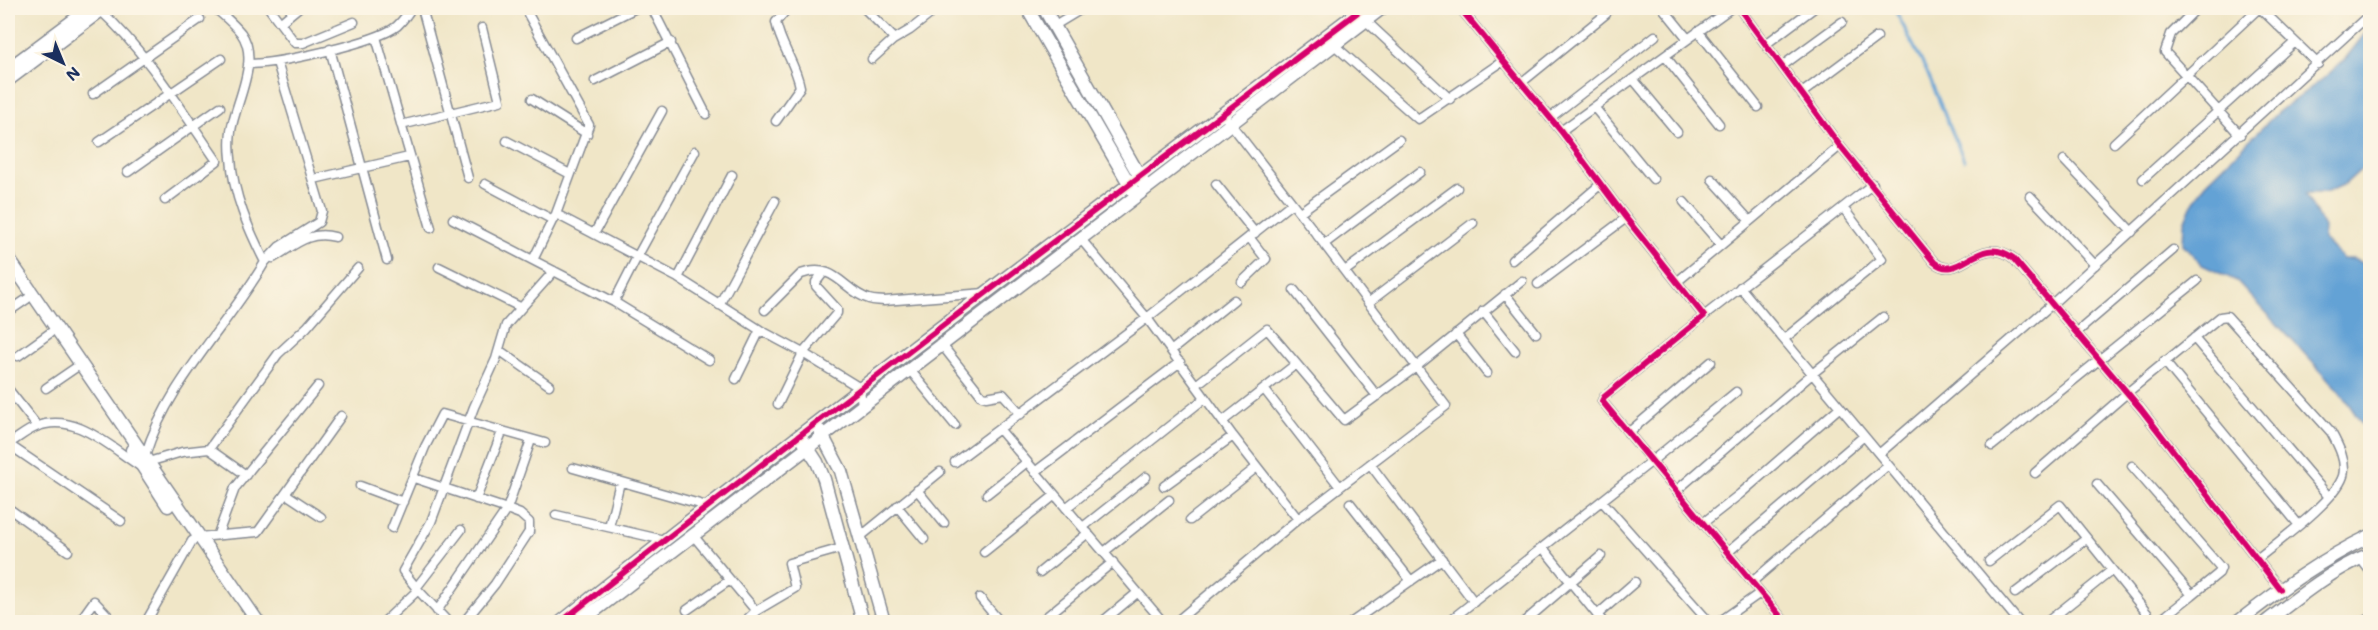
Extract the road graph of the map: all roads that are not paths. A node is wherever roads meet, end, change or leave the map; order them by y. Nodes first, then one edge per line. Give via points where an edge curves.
1 (98, 8) edge
2 (215, 8) edge
3 (269, 8) edge
4 (298, 8) edge
5 (411, 8) edge
6 (422, 8) edge
7 (636, 8) edge
8 (652, 8) edge
9 (788, 8) edge
10 (864, 8) edge
11 (938, 8) edge
12 (1027, 8) edge
13 (1044, 8) edge
14 (1083, 8) edge
15 (1363, 8) edge
16 (1382, 8) edge
17 (1460, 8) edge
18 (1663, 8) edge
19 (1731, 8) edge
20 (1739, 8) edge
21 (1814, 8) edge
22 (2197, 8) edge
23 (2260, 8) edge
24 (528, 14) dead end
25 (1606, 14) dead end
26 (2370, 14) edge
27 (200, 20) dead end
28 (1365, 20) junction
29 (280, 22) junction
30 (354, 22) dead end
31 (1842, 22) dead end
32 (1055, 26) junction
33 (482, 28) dead end
34 (1698, 31) junction
35 (1655, 36) dead end
36 (376, 37) junction
37 (1877, 37) dead end
38 (576, 38) dead end
39 (1688, 39) junction
40 (893, 40) junction
41 (671, 42) junction
42 (2295, 42) junction
43 (1333, 44) junction
44 (1766, 44) junction
45 (330, 49) junction
46 (1665, 56) junction
47 (144, 58) junction
48 (872, 58) dead end
49 (221, 59) dead end
50 (1503, 61) junction
51 (277, 62) junction
52 (248, 64) junction
53 (2318, 64) junction
54 (1782, 66) junction
55 (8, 69) edge
56 (2186, 76) junction
57 (1633, 79) junction
58 (8, 80) edge
59 (595, 81) dead end
60 (1521, 83) junction
61 (170, 93) junction
62 (1802, 93) junction
63 (93, 94) dead end
64 (532, 99) dead end
65 (1450, 99) junction
66 (1594, 107) junction
67 (1758, 107) dead end
68 (220, 108) dead end
69 (662, 111) dead end
70 (2219, 111) junction
71 (451, 113) junction
72 (706, 114) dead end
73 (1550, 118) junction
74 (1226, 119) junction
75 (776, 121) dead end
76 (1719, 123) dead end
77 (401, 125) junction
78 (193, 127) junction
79 (1561, 131) junction
80 (1677, 132) dead end
81 (587, 134) junction
82 (2240, 135) junction
83 (1399, 140) dead end
84 (507, 141) dead end
85 (99, 142) dead end
86 (2114, 142) dead end
87 (1840, 146) junction
88 (695, 151) dead end
89 (409, 156) junction
90 (2064, 160) dead end
91 (362, 168) junction
92 (128, 172) dead end
93 (1420, 172) dead end
94 (570, 174) junction
95 (732, 175) dead end
96 (468, 178) dead end
97 (314, 179) junction
98 (1653, 179) dead end
99 (1712, 179) dead end
100 (2143, 179) dead end
101 (1143, 182) junction
102 (485, 184) dead end
103 (1216, 184) dead end
104 (1601, 184) junction
105 (1873, 184) junction
106 (1457, 188) dead end
107 (1133, 190) junction
108 (2030, 196) dead end
109 (165, 200) dead end
110 (775, 201) dead end
111 (1684, 202) dead end
112 (1292, 203) junction
113 (1844, 209) junction
114 (1300, 212) junction
115 (554, 217) junction
116 (1626, 218) junction
117 (453, 219) dead end
118 (1750, 221) junction
119 (1473, 223) dead end
120 (431, 228) dead end
121 (2132, 232) junction
122 (594, 234) junction
123 (1252, 235) junction
124 (335, 237) dead end
125 (1080, 238) junction
126 (1324, 244) junction
127 (1721, 245) junction
128 (2173, 250) dead end
129 (637, 257) junction
130 (8, 258) edge
131 (387, 260) dead end
132 (533, 260) junction
133 (1512, 260) dead end
134 (265, 262) junction
135 (2095, 265) junction
136 (440, 267) dead end
137 (358, 268) dead end
138 (554, 271) junction
139 (1345, 271) junction
140 (8, 272) edge
141 (823, 273) junction
142 (678, 278) junction
143 (1522, 281) dead end
144 (1678, 281) junction
145 (2197, 281) dead end
146 (1242, 282) dead end
147 (1538, 284) dead end
148 (1740, 287) junction
149 (1294, 290) dead end
150 (988, 293) junction
151 (1505, 294) junction
152 (27, 299) junction
153 (1234, 300) dead end
154 (614, 302) junction
155 (1368, 303) junction
156 (2052, 304) junction
157 (719, 305) junction
158 (520, 307) junction
159 (765, 310) dead end
160 (1484, 311) junction
161 (8, 312) edge
162 (1704, 316) junction
163 (1883, 317) dead end
164 (1147, 318) junction
165 (760, 330) junction
166 (50, 333) junction
167 (1536, 333) dead end
168 (2076, 333) junction
169 (1456, 334) junction
170 (2194, 338) junction
171 (1784, 339) junction
172 (942, 345) junction
173 (499, 350) junction
174 (1172, 351) junction
175 (1515, 351) dead end
176 (803, 352) junction
177 (18, 356) dead end
178 (2098, 359) junction
179 (709, 360) dead end
180 (2164, 361) junction
181 (1180, 362) junction
182 (1710, 362) dead end
183 (1296, 364) junction
184 (77, 366) junction
185 (1416, 367) junction
186 (910, 370) junction
187 (1488, 373) dead end
188 (1812, 374) junction
189 (736, 379) dead end
190 (1196, 385) junction
191 (318, 386) dead end
192 (549, 386) dead end
193 (45, 388) dead end
194 (860, 388) junction
195 (8, 389) edge
196 (1264, 389) junction
197 (1736, 392) dead end
198 (2127, 393) junction
199 (1377, 396) junction
200 (1206, 398) junction
201 (778, 404) dead end
202 (862, 406) junction
203 (1840, 407) junction
204 (1021, 414) junction
205 (341, 416) dead end
206 (1223, 421) junction
207 (469, 422) junction
208 (815, 425) junction
209 (955, 425) dead end
210 (37, 426) junction
211 (1000, 430) junction
212 (502, 432) junction
213 (1628, 433) junction
214 (824, 436) junction
215 (1233, 436) junction
216 (1864, 436) junction
217 (800, 437) junction
218 (531, 440) junction
219 (545, 443) dead end
220 (1992, 446) dead end
221 (808, 448) junction
222 (209, 449) junction
223 (1879, 454) junction
224 (955, 462) dead end
225 (1027, 462) junction
226 (1652, 462) junction
227 (144, 463) junction
228 (1370, 464) junction
229 (1888, 465) junction
230 (2132, 466) dead end
231 (1257, 467) junction
232 (573, 468) dead end
233 (1035, 471) junction
234 (940, 472) dead end
235 (2035, 473) dead end
236 (246, 475) junction
237 (1146, 477) dead end
238 (414, 478) junction
239 (620, 482) junction
240 (2097, 484) dead end
241 (360, 486) dead end
242 (1164, 486) dead end
243 (1340, 487) junction
244 (444, 488) junction
245 (918, 490) junction
246 (1676, 491) junction
247 (286, 494) junction
248 (987, 494) dead end
249 (1055, 495) junction
250 (2329, 497) junction
251 (476, 499) junction
252 (1168, 500) dead end
253 (1602, 501) junction
254 (403, 502) junction
255 (1350, 503) dead end
256 (707, 506) junction
257 (897, 506) junction
258 (8, 508) edge
259 (1066, 508) junction
260 (507, 509) junction
261 (556, 515) dead end
262 (321, 517) dead end
263 (1298, 519) junction
264 (1190, 520) dead end
265 (122, 521) dead end
266 (944, 523) dead end
267 (1702, 523) junction
268 (2298, 524) junction
269 (609, 527) junction
270 (392, 528) dead end
271 (461, 530) dead end
272 (1085, 530) junction
273 (218, 534) junction
274 (692, 534) junction
275 (2370, 536) edge
276 (860, 537) junction
277 (195, 539) junction
278 (924, 539) dead end
279 (2086, 539) junction
280 (664, 540) junction
281 (842, 548) junction
282 (1543, 548) junction
283 (68, 551) dead end
284 (984, 552) dead end
285 (1104, 552) junction
286 (1727, 553) junction
287 (1601, 556) dead end
288 (2365, 556) edge
289 (1442, 559) junction
290 (2257, 559) junction
291 (1989, 561) dead end
292 (1113, 562) junction
293 (2111, 571) junction
294 (1040, 572) dead end
295 (2370, 572) edge
296 (730, 580) junction
297 (1411, 581) junction
298 (1570, 582) junction
299 (1635, 582) dead end
300 (1752, 582) junction
301 (417, 589) junction
302 (2280, 589) junction
303 (1137, 593) junction
304 (1760, 593) junction
305 (2015, 593) dead end
306 (2192, 595) junction
307 (980, 598) dead end
308 (1474, 603) junction
309 (687, 610) dead end
310 (437, 611) junction
311 (756, 611) junction
312 (2370, 618) edge
313 (1599, 620) edge
314 (252, 621) edge
315 (2271, 621) edge
316 (79, 622) edge
317 (114, 622) edge
318 (146, 622) edge
319 (384, 622) edge
320 (448, 622) edge
321 (464, 622) edge
322 (561, 622) edge
323 (580, 622) edge
324 (744, 622) edge
325 (863, 622) edge
326 (884, 622) edge
327 (1000, 622) edge
328 (1040, 622) edge
329 (1102, 622) edge
330 (1163, 622) edge
331 (1176, 622) edge
332 (1352, 622) edge
333 (1448, 622) edge
334 (1524, 622) edge
335 (1709, 622) edge
336 (1719, 622) edge
337 (1785, 622) edge
338 (2019, 622) edge
339 (2047, 622) edge
340 (2156, 622) edge
341 (2238, 622) edge
342 (2364, 622) edge

1 - 47 street
1 - 55 street
1 - 58 street
2 - 52 street via 243,34
3 - 29 street
4 - 29 street
5 - 36 street via 396,26
6 - 71 street
7 - 38 street
8 - 41 street
9 - 75 street via 776,22 800,87
10 - 40 street
11 - 40 street
12 - 107 street
13 - 32 street
14 - 32 street
15 - 74 street
16 - 28 street
17 - 50 street
18 - 39 street
19 - 34 street
20 - 44 street
21 - 44 street
22 - 56 street via 2170,34 2165,46 2167,56
23 - 42 street
23 - 56 street
24 - 81 street via 589,125
25 - 60 street
26 - 53 street
27 - 47 street
28 - 43 street
28 - 65 street
29 - 30 street via 295,43 303,43
31 - 54 street
32 - 101 street
33 - 71 street via 500,101
34 - 39 street
34 - 67 street
35 - 73 street
36 - 45 street
36 - 77 street
37 - 62 street
39 - 46 street
40 - 48 street
41 - 59 street
41 - 72 street
42 - 53 street
42 - 70 street
43 - 65 street via 1415,118 1421,119
43 - 74 street
44 - 54 street
45 - 51 street
45 - 91 street
46 - 57 street
46 - 76 street
47 - 61 street
47 - 63 street
49 - 61 street
50 - 60 street
50 - 65 street
51 - 52 street
51 - 97 street
52 - 134 street via 231,129 230,157 251,237
53 - 82 street
54 - 62 street
56 - 70 street
56 - 86 street
57 - 66 street
57 - 80 street
60 - 73 street
61 - 78 street
61 - 85 street
62 - 87 street
64 - 81 street
66 - 79 street
66 - 98 street
68 - 78 street
69 - 122 street
70 - 82 street
70 - 100 street
71 - 77 street
71 - 96 street
73 - 79 street
74 - 101 street
74 - 112 street
77 - 89 street
78 - 92 street
78 - 109 street via 217,161
79 - 104 street
81 - 94 street
82 - 121 street
83 - 114 street
84 - 94 street
87 - 105 street
87 - 118 street
88 - 129 street
89 - 91 street
89 - 120 street
90 - 121 street
91 - 97 street
91 - 131 street
93 - 126 street
94 - 115 street
95 - 142 street
97 - 134 street via 321,205 319,222 279,247
99 - 118 street
101 - 107 street
102 - 115 street
103 - 123 street
104 - 116 street
104 - 133 street
105 - 113 street
105 - 156 street via 1938,266 1957,266 1985,251 2002,253 2013,258
106 - 139 street
107 - 125 street
107 - 150 street
108 - 135 street
110 - 157 street
111 - 127 street
112 - 114 street
112 - 123 street
113 - 148 street
113 - 171 street via 1882,259
114 - 126 street
115 - 122 street
115 - 132 street
116 - 144 street
116 - 147 street
117 - 132 street
118 - 127 street
119 - 155 street
121 - 135 street
122 - 129 street
123 - 146 street via 1266,259
123 - 164 street
124 - 134 street via 324,234 307,238
125 - 164 street
125 - 172 street
126 - 139 street
127 - 144 street
128 - 168 street
129 - 142 street
129 - 154 street
130 - 184 street
132 - 138 street
134 - 227 street via 176,388 152,432
135 - 156 street
136 - 158 street
137 - 222 street via 278,354
138 - 154 street
138 - 158 street
139 - 155 street
140 - 152 street
141 - 150 street via 838,277 869,299 884,301
141 - 159 street via 801,274
141 - 176 street via 816,286 837,313
142 - 157 street
143 - 151 street
144 - 162 street
145 - 178 street
148 - 162 street
148 - 171 street
149 - 199 street
150 - 194 street
151 - 160 street
151 - 167 street
152 - 161 street
152 - 166 street
153 - 174 street
154 - 179 street
155 - 185 street
156 - 168 street
156 - 223 street
157 - 165 street
158 - 173 street via 506,326
160 - 169 street
160 - 175 street
162 - 213 street via 1602,399
163 - 188 street
164 - 174 street
164 - 204 street
165 - 176 street
165 - 189 street
166 - 177 street
166 - 184 street
168 - 178 street
169 - 185 street
169 - 187 street
170 - 180 street
170 - 250 street
170 - 250 street via 2220,317 2227,316 2331,432 2339,446 2344,474
171 - 188 street
172 - 186 street
172 - 204 street via 982,396 1003,394
173 - 192 street
173 - 207 street
174 - 181 street
176 - 194 street
176 - 201 street
178 - 198 street
178 - 220 street
180 - 198 street
180 - 268 street
181 - 190 street
181 - 233 street
182 - 213 street
183 - 190 street via 1267,329
183 - 196 street
183 - 199 street via 1344,420
184 - 193 street
184 - 227 street
185 - 199 street
185 - 228 street via 1446,406
186 - 202 street
186 - 209 street
188 - 203 street
188 - 246 street
190 - 200 street
191 - 236 street
194 - 202 street
194 - 208 street
195 - 210 street
196 - 206 street
196 - 243 street
197 - 226 street
198 - 235 street
198 - 290 street
200 - 206 street
200 - 259 street
202 - 214 street
203 - 216 street
203 - 267 street
204 - 211 street
205 - 247 street
206 - 215 street
207 - 212 street
207 - 238 street via 442,414
207 - 244 street
208 - 214 street
208 - 217 street
210 - 227 street via 63,422 76,426
210 - 265 street via 8,444
211 - 224 street
211 - 225 street
212 - 218 street
212 - 251 street
213 - 226 street
214 - 221 street
214 - 276 street via 841,471
215 - 231 street
215 - 242 street
216 - 223 street
216 - 286 street
217 - 221 street
217 - 256 street
218 - 219 street
218 - 260 street
221 - 274 street
221 - 281 street via 824,479
222 - 227 street
222 - 236 street
223 - 229 street
225 - 233 street
225 - 248 street
226 - 246 street
226 - 253 street
227 - 277 street
227 - 277 street via 159,476
228 - 243 street
228 - 289 street
229 - 300 street
229 - 338 street
230 - 306 street via 2221,567
231 - 263 street
231 - 264 street
232 - 239 street
233 - 249 street
234 - 245 street
236 - 273 street via 235,488
237 - 272 street
238 - 244 street
238 - 254 street
239 - 256 street
239 - 269 street
240 - 306 street
241 - 254 street
243 - 263 street
244 - 251 street
244 - 301 street via 431,522 403,571
245 - 257 street
245 - 266 street
246 - 267 street
247 - 262 street
247 - 273 street via 258,531
249 - 259 street
249 - 284 street
250 - 268 street
251 - 260 street
252 - 285 street
253 - 282 street
253 - 335 street
254 - 270 street
255 - 297 street
256 - 280 street
257 - 276 street
257 - 278 street
258 - 283 street
259 - 272 street
260 - 310 street
260 - 321 street via 529,522 529,532
261 - 269 street
263 - 331 street
267 - 286 street
268 - 290 street
269 - 280 street
271 - 301 street
272 - 285 street
272 - 294 street
273 - 277 street
274 - 296 street
274 - 323 street
275 - 302 street via 2334,553
276 - 326 street
277 - 314 street
277 - 318 street
279 - 291 street via 2060,506
279 - 293 street
279 - 305 street
280 - 322 street
281 - 311 street via 789,563 795,588
281 - 325 street
282 - 298 street
282 - 308 street
285 - 292 street
286 - 300 street
287 - 298 street
288 - 295 street
288 - 315 street via 2316,585
289 - 297 street
289 - 308 street
290 - 302 street
292 - 303 street
292 - 328 street
293 - 339 street
293 - 340 street
296 - 309 street
296 - 311 street
297 - 332 street
298 - 313 street
298 - 334 street
299 - 313 street
300 - 304 street
301 - 310 street
301 - 319 street
302 - 341 street
303 - 329 street
303 - 330 street
304 - 336 street
304 - 337 street
306 - 340 street
307 - 327 street
308 - 333 street
310 - 320 street
311 - 324 street
312 - 342 street
316 - 317 street via 94,601

